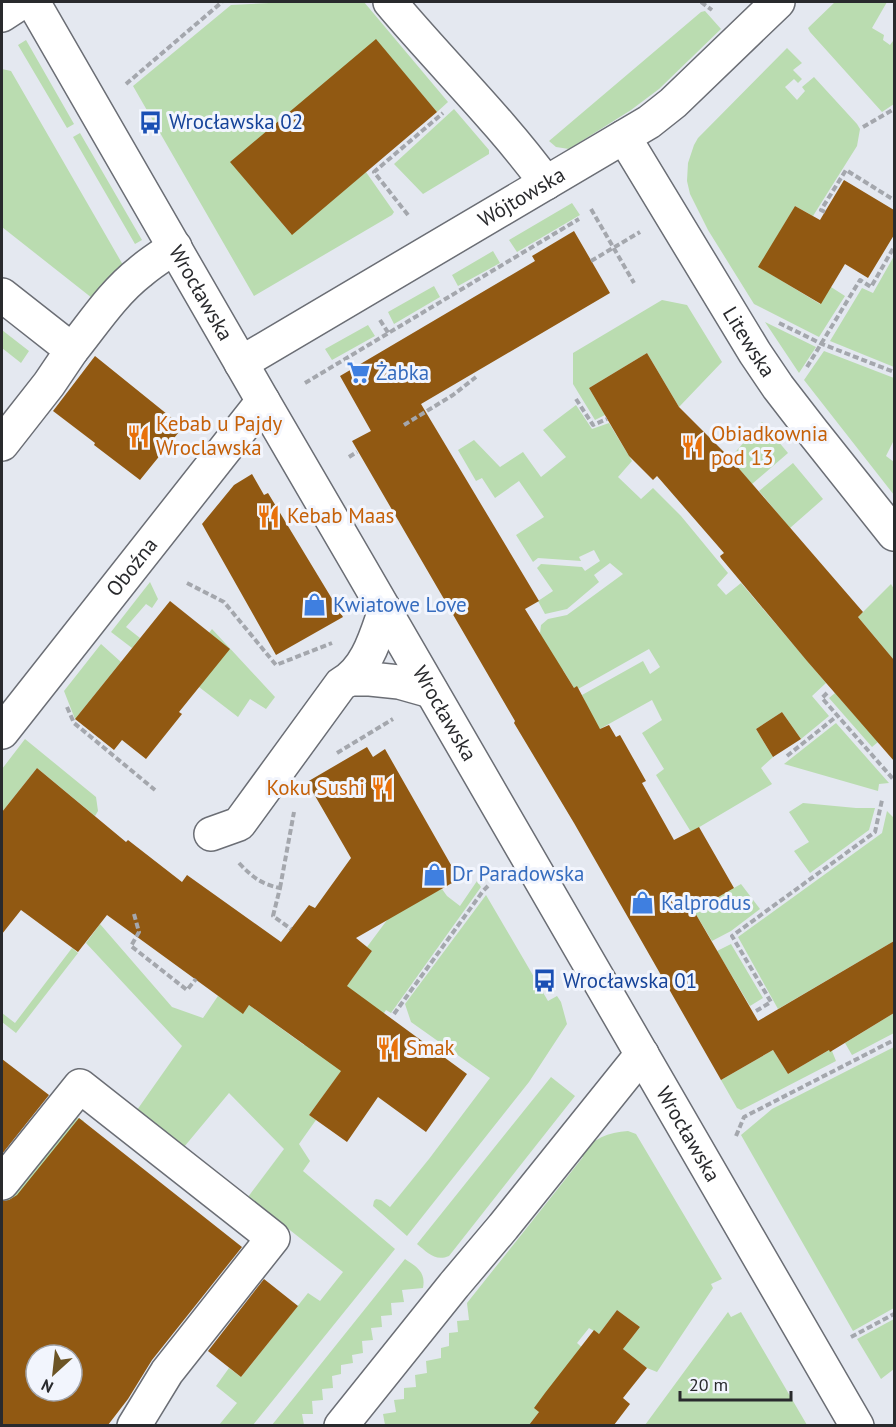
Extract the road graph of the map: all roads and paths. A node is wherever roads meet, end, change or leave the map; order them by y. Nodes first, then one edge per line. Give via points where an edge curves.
1 (22, 2) edge
2 (33, 2) edge
3 (222, 2) edge
4 (390, 2) edge
5 (701, 2) edge
6 (778, 2) edge
7 (712, 10) dead end
8 (2, 15) edge
9 (126, 84) dead end
10 (894, 109) edge
11 (446, 111) dead end
12 (863, 127) dead end
13 (624, 136) junction
14 (546, 183) junction
15 (894, 200) edge
16 (591, 209) dead end
17 (825, 212) dead end
18 (408, 215) dead end
19 (579, 219) dead end
20 (646, 228) dead end
21 (174, 247) junction
22 (894, 247) edge
23 (613, 249) junction
24 (591, 261) dead end
25 (634, 283) dead end
26 (2, 295) edge
27 (770, 319) dead end
28 (822, 344) junction
29 (72, 350) junction
30 (241, 363) junction
31 (894, 372) edge
32 (803, 374) dead end
33 (476, 377) dead end
34 (305, 383) dead end
35 (576, 399) dead end
36 (263, 401) junction
37 (607, 419) dead end
38 (404, 425) dead end
39 (2, 444) edge
40 (357, 452) dead end
41 (349, 457) dead end
42 (894, 534) edge
43 (187, 584) dead end
44 (385, 610) junction
45 (337, 642) dead end
46 (350, 679) junction
47 (431, 691) junction
48 (827, 693) dead end
49 (66, 705) dead end
50 (837, 716) junction
51 (393, 719) dead end
52 (2, 732) edge
53 (787, 756) dead end
54 (332, 757) dead end
55 (894, 780) edge
56 (155, 790) dead end
57 (882, 800) dead end
58 (294, 811) dead end
59 (211, 834) dead end
60 (251, 875) dead end
61 (488, 886) dead end
62 (280, 888) junction
63 (134, 914) dead end
64 (291, 929) dead end
65 (196, 979) dead end
66 (756, 1011) dead end
67 (394, 1014) dead end
68 (894, 1040) edge
69 (642, 1054) junction
70 (736, 1136) dead end
71 (2, 1184) edge
72 (894, 1314) edge
73 (851, 1337) dead end
74 (134, 1425) edge
75 (341, 1425) edge
76 (856, 1425) edge

1 - 8 street
2 - 21 street, Wrocławska
3 - 9 path
4 - 14 street
5 - 7 path
6 - 13 street, Wójtowska via 673,103
10 - 12 path
11 - 18 path via 374,172
13 - 14 street, Wójtowska
13 - 42 street, Litewska via 778,387
14 - 30 street, Wójtowska
15 - 17 path via 846,170 821,210
16 - 23 path
19 - 34 path
20 - 23 path
21 - 29 street via 131,279
21 - 30 street, Wrocławska
22 - 28 path via 871,286 860,280
23 - 24 path
23 - 25 path
26 - 29 street
27 - 28 path
28 - 31 path
28 - 32 path
29 - 39 street
30 - 36 street, Wrocławska
33 - 38 path
35 - 37 path via 593,425
36 - 44 street, Wrocławska
36 - 52 street, Oboźna
40 - 41 path
43 - 45 path via 224,602 276,665
44 - 46 street via 374,642
44 - 47 street, Wrocławska
46 - 47 street via 399,682
46 - 59 street via 341,684 240,824
47 - 69 street, Wrocławska
48 - 50 path via 822,698
49 - 56 path via 74,723
50 - 53 path
50 - 55 path
51 - 54 path
57 - 66 path via 874,832 732,936 771,1002
58 - 62 path
60 - 62 path
61 - 67 path
62 - 64 path via 273,916
63 - 65 path via 140,932 131,946 188,990
68 - 70 path via 744,1117
69 - 75 street
69 - 76 street, Wrocławska
71 - 74 street via 80,1086 273,1238 167,1372
72 - 73 path

